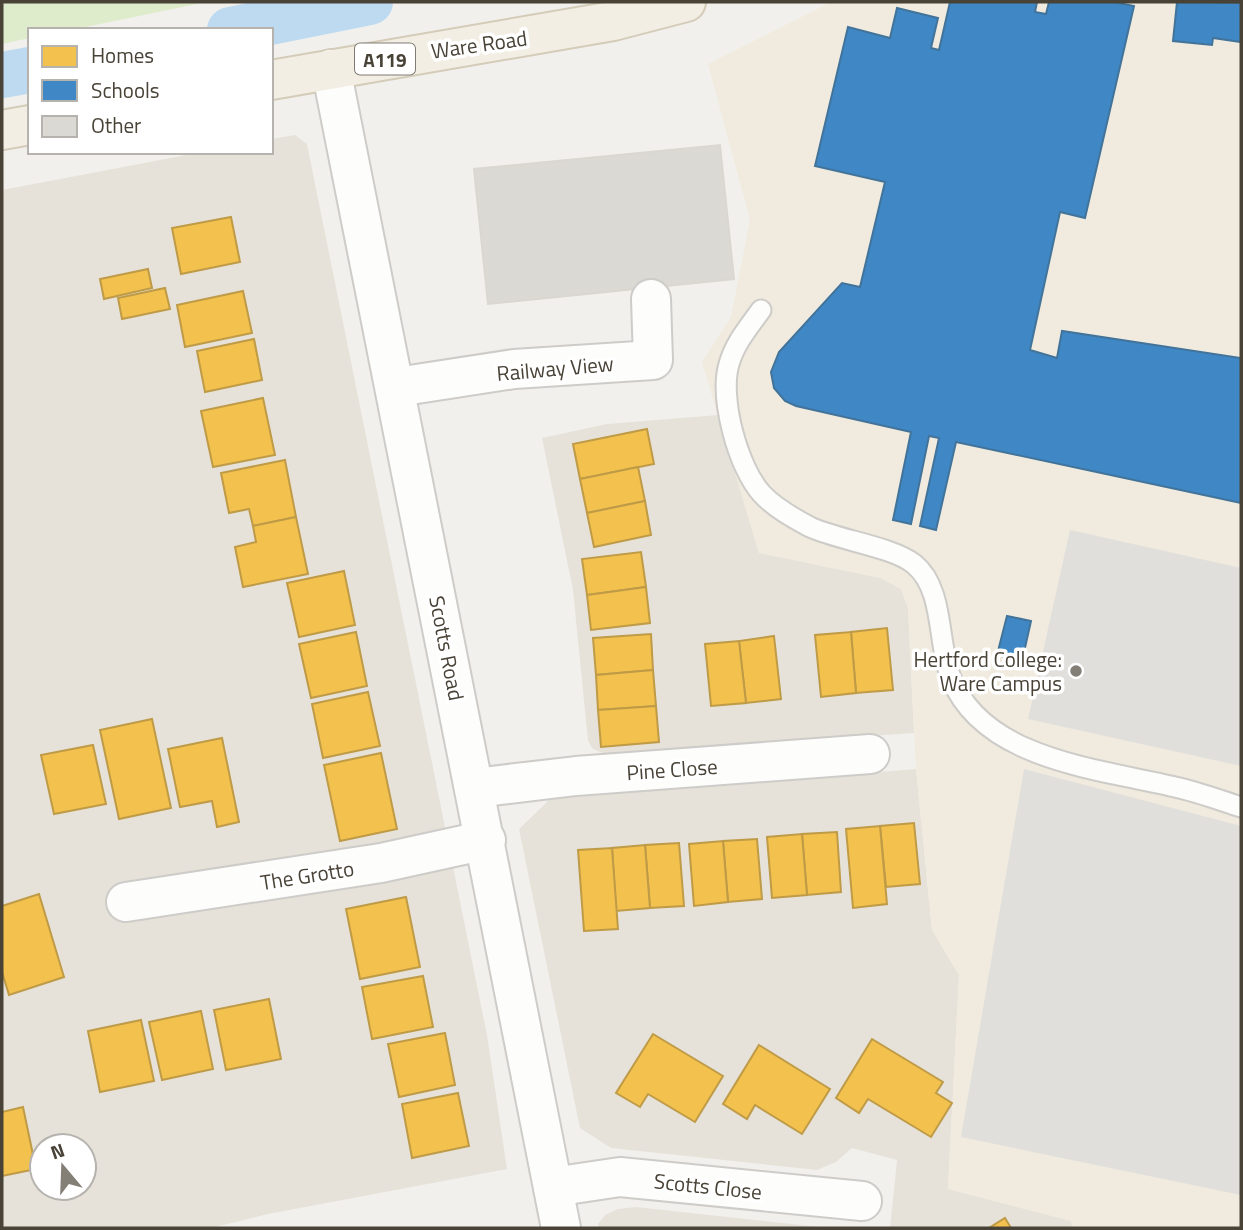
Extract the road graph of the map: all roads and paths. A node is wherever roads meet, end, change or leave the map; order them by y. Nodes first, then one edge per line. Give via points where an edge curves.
1 (686, 2) edge
2 (331, 69) junction
3 (273, 80) edge
4 (28, 125) edge
5 (2, 130) edge
6 (651, 299) dead end
7 (761, 310) dead end
8 (397, 387) junction
9 (870, 754) dead end
10 (474, 788) junction
11 (1241, 807) edge
12 (485, 840) junction
13 (126, 902) dead end
14 (553, 1187) junction
15 (862, 1201) dead end
16 (561, 1228) edge

1 - 2 main road, Ware Road / A119 via 553,33
2 - 3 main road, Ware Road / A119
2 - 8 street, Scotts Road
4 - 5 main road
6 - 8 street, Railway View via 653,360 514,369
7 - 11 lane via 736,344 725,388 739,449 760,493 811,527 914,564 926,577 934,597 942,644 959,696 1016,744 1064,762 1178,787
8 - 10 street, Scotts Road
9 - 10 street, Pine Close
10 - 12 street, Scotts Road
12 - 13 street, The Grotto via 381,863
12 - 14 street, Scotts Road
14 - 15 street, Scotts Close via 620,1177
14 - 16 street, Scotts Road

